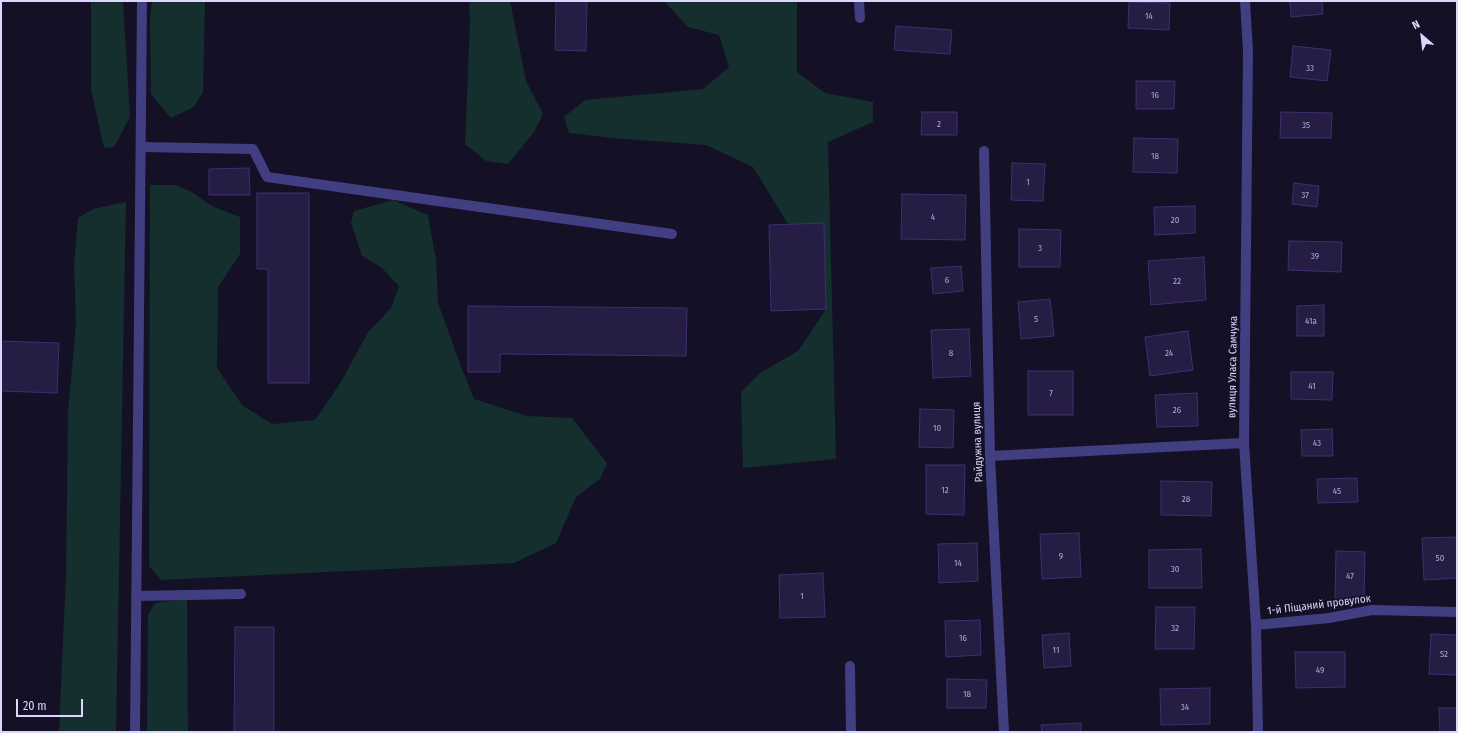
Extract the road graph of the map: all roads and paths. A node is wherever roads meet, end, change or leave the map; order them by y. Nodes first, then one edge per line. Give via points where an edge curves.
1 (142, 1) edge
2 (859, 1) edge
3 (1245, 1) edge
4 (860, 18) dead end
5 (141, 147) junction
6 (984, 151) dead end
7 (672, 234) dead end
8 (1244, 443) junction
9 (990, 456) junction
10 (241, 594) dead end
11 (136, 596) junction
12 (1457, 612) edge
13 (1256, 625) junction
14 (850, 666) dead end
15 (135, 732) edge
16 (851, 732) edge
17 (1004, 732) edge
18 (1258, 732) edge

1 - 5 street
2 - 4 street
3 - 8 street, вулиця Уласа Самчука via 1248,59
5 - 7 street via 253,149 267,177
5 - 11 street
6 - 9 street, Райдужна вулиця
8 - 9 street
8 - 13 street, вулиця Уласа Самчука
9 - 17 street, Райдужна вулиця
10 - 11 street
11 - 15 street
12 - 13 street, 1-й Піщаний провулок via 1372,610 1328,618
13 - 18 street, вулиця Уласа Самчука
14 - 16 street

